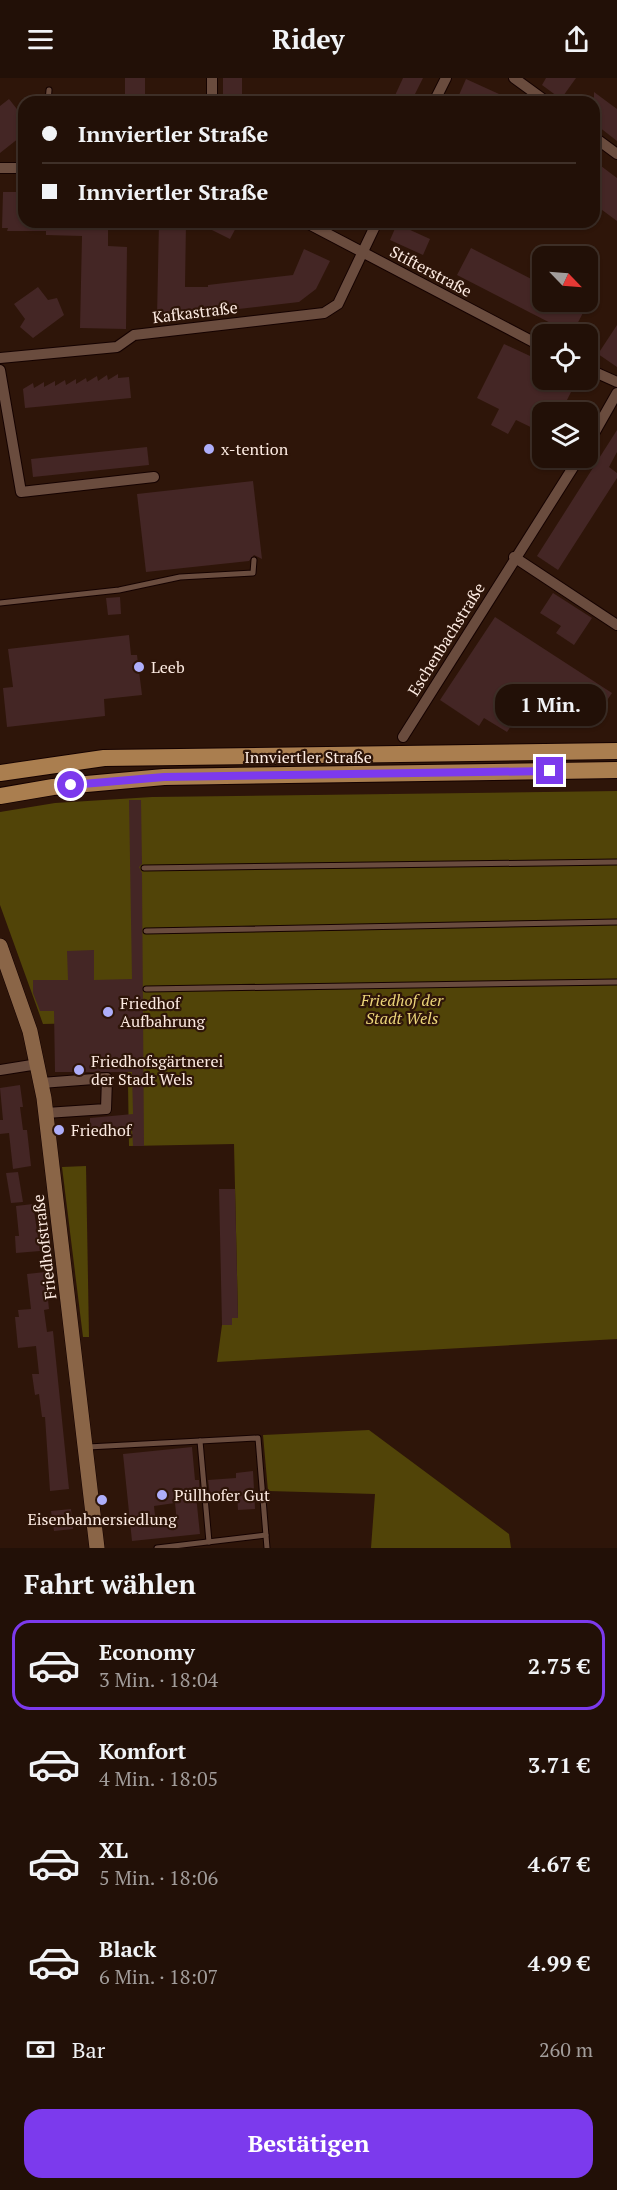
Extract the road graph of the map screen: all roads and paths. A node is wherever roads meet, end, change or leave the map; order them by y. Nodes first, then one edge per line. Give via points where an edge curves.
1 (212, 78) edge
2 (446, 78) edge
3 (514, 78) edge
4 (49, 90) dead end
5 (48, 96) edge
6 (212, 96) edge
7 (437, 96) edge
8 (539, 96) edge
9 (600, 141) edge
10 (617, 154) edge
11 (0, 168) edge
12 (18, 168) edge
13 (316, 228) edge
14 (374, 228) edge
15 (362, 252) junction
16 (532, 341) edge
17 (0, 358) edge
18 (0, 370) edge
19 (598, 373) edge
20 (617, 382) edge
21 (617, 393) edge
22 (598, 426) edge
23 (572, 468) edge
24 (154, 477) dead end
25 (514, 557) junction
26 (254, 560) dead end
27 (0, 603) edge
28 (617, 625) edge
29 (403, 738) dead end
30 (617, 751) edge
31 (617, 770) edge
32 (0, 773) edge
33 (0, 796) edge
34 (617, 862) edge
35 (144, 868) dead end
36 (617, 922) edge
37 (146, 931) dead end
38 (0, 946) edge
39 (617, 982) edge
40 (146, 989) dead end
41 (38, 1064) junction
42 (0, 1070) edge
43 (41, 1083) junction
44 (46, 1113) junction
45 (200, 1442) junction
46 (86, 1448) junction
47 (266, 1534) junction
48 (209, 1542) junction
49 (97, 1548) edge
50 (157, 1548) edge
51 (267, 1548) edge

1 - 6 street
2 - 7 street
3 - 8 street
4 - 5 lane
9 - 10 street
11 - 12 street
13 - 15 street, Stifterstraße
14 - 15 street, Kafkastraße
15 - 16 street, Stifterstraße
15 - 17 street, Kafkastraße via 338,303 324,313 134,335 117,347
18 - 24 street via 21,492
19 - 20 street
21 - 22 street
23 - 25 street, Eschenbachstraße
25 - 28 street
25 - 29 street, Eschenbachstraße
26 - 27 lane via 254,573 180,577 119,590
30 - 32 main road, Innviertler Straße via 104,758
31 - 33 main road, Innviertler Straße via 164,777
34 - 35 lane
36 - 37 lane
38 - 41 street, Friedhofstraße
39 - 40 lane
41 - 42 street
41 - 43 street, Friedhofstraße
43 - 44 street, Friedhofstraße
43 - 44 street via 107,1078 106,1109
44 - 46 street, Friedhofstraße
45 - 46 lane
45 - 47 lane via 258,1438
45 - 48 lane
46 - 49 street, Friedhofstraße
47 - 48 lane
47 - 51 lane
48 - 50 lane

